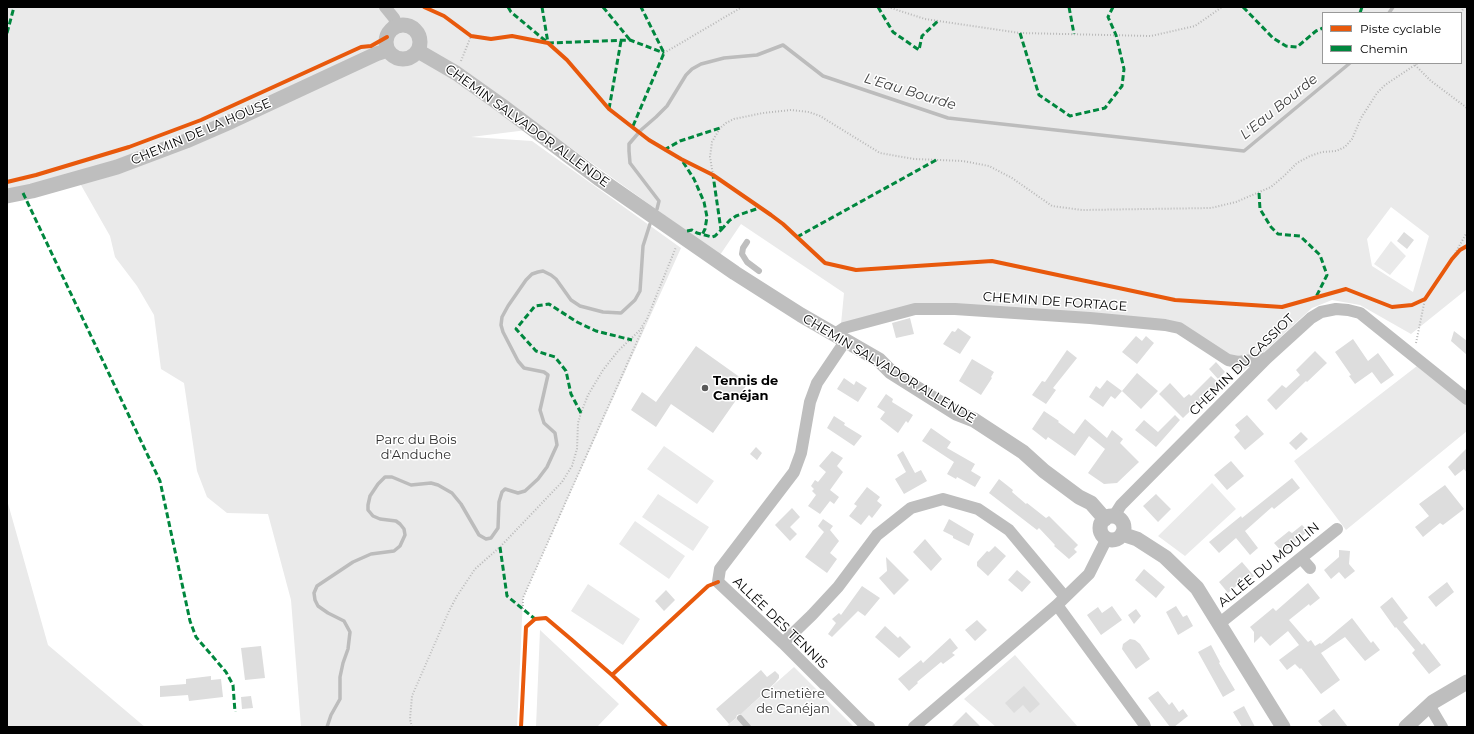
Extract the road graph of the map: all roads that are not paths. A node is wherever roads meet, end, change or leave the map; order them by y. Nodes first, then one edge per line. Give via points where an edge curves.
1 (385, 7) edge
2 (397, 27) junction
3 (388, 50) junction
4 (418, 51) junction
5 (7, 196) edge
6 (747, 242) dead end
7 (759, 271) dead end
8 (840, 337) junction
9 (1267, 358) junction
10 (1467, 399) edge
11 (1110, 518) junction
12 (1337, 530) dead end
13 (1122, 534) junction
14 (1108, 538) junction
15 (1061, 601) junction
16 (1220, 623) junction
17 (783, 643) junction
18 (1467, 682) edge
19 (1429, 705) junction
20 (740, 718) dead end
21 (917, 726) edge
22 (748, 727) edge
23 (867, 727) edge
24 (1144, 727) edge
25 (1283, 727) edge
26 (1406, 727) edge
27 (1442, 727) edge

1 - 2 street via 394,18
2 - 3 street via 387,37
2 - 4 street via 407,26 416,31 420,41
3 - 4 street via 395,57 405,59
3 - 5 street, CHEMIN DE LA HOUSE via 186,141 117,167
4 - 8 street, CHEMIN SALVADOR ALLENDE via 501,105 682,237 801,315
6 - 7 lane via 742,254 747,262
8 - 9 street, CHEMIN DE FORTAGE via 844,328 915,309 955,309 1165,325 1184,331 1228,360 1238,362
8 - 11 street, CHEMIN SALVADOR ALLENDE via 879,360 891,372 956,413 974,420 1023,452 1044,471
8 - 17 street, ALLÉE DES TENNIS via 810,402 802,453 794,472 720,570 718,582
9 - 10 street, CHEMIN DU CASSIOT via 1321,312 1348,310 1360,313
9 - 11 street, CHEMIN DU CASSIOT
11 - 13 street via 1120,519 1123,523
11 - 14 street via 1100,527 1104,536
12 - 16 street, ALLÉE DU MOULIN via 1306,563
13 - 14 street via 1116,539
13 - 16 street via 1137,539 1174,564 1197,588
14 - 15 street via 1089,574
15 - 17 street via 1009,530 978,509 943,499 911,508 877,535 838,587
15 - 21 street
15 - 24 street
16 - 25 street
17 - 23 street, ALLÉE DES TENNIS
18 - 19 street
19 - 26 street
19 - 27 street
20 - 22 lane

